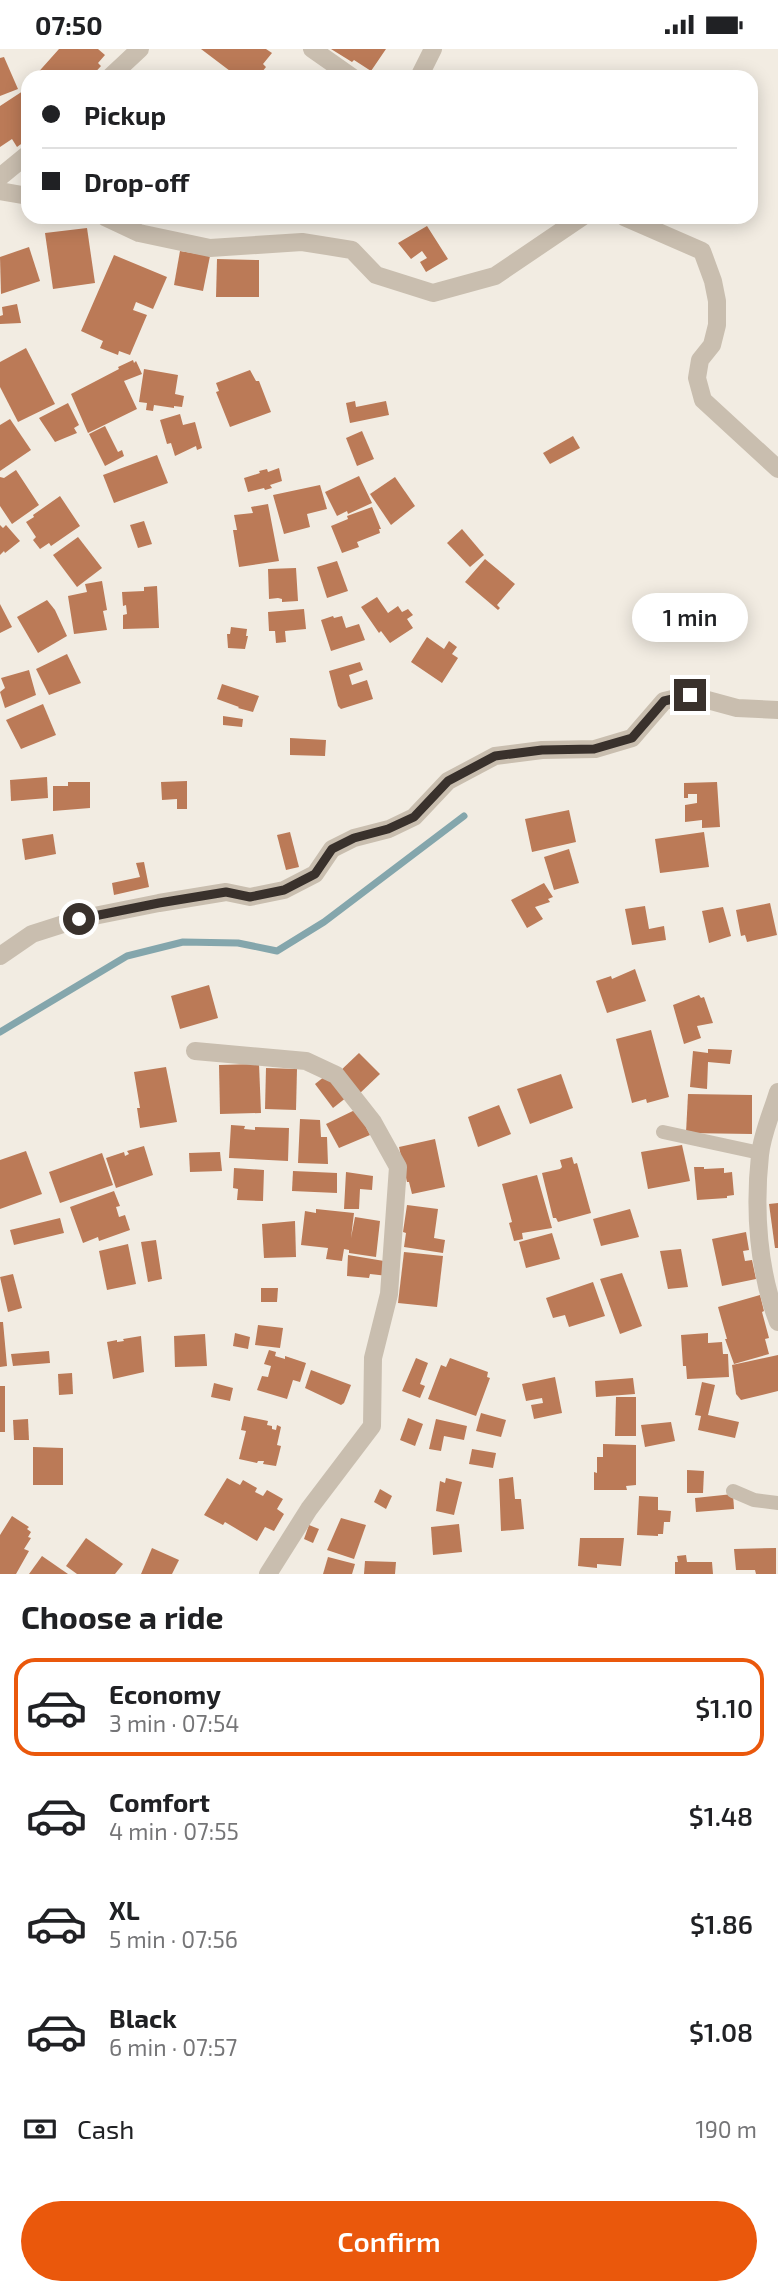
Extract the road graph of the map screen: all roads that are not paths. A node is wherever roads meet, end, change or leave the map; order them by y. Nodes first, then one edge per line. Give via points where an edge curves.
1 (140, 49) edge
2 (312, 49) edge
3 (433, 49) edge
4 (118, 70) edge
5 (342, 70) edge
6 (422, 70) edge
7 (21, 160) edge
8 (0, 177) edge
9 (0, 191) edge
10 (21, 195) edge
11 (120, 224) edge
12 (572, 224) edge
13 (640, 224) edge
14 (778, 470) edge
15 (778, 710) edge
16 (0, 956) edge
17 (195, 1051) dead end
18 (778, 1092) edge
19 (663, 1132) dead end
20 (760, 1153) junction
21 (778, 1322) edge
22 (733, 1491) dead end
23 (778, 1503) edge
24 (268, 1574) edge

1 - 4 street
2 - 5 street
3 - 6 street
7 - 8 street
9 - 10 street
11 - 12 street via 139,233 210,248 302,242 352,250 376,275 433,293 495,276
13 - 14 street via 702,251 713,281 718,325 712,345 700,360 697,378 703,400
15 - 16 street via 737,708 690,695 664,701 632,738 594,749 495,756 448,781 414,817 332,849 315,874 284,890 250,897 226,892 79,919 32,934
17 - 24 street via 306,1061 336,1075 373,1122 398,1167 389,1294 373,1358 372,1426 309,1509
18 - 20 street
19 - 20 lane
20 - 21 street via 758,1221 764,1273
22 - 23 lane

